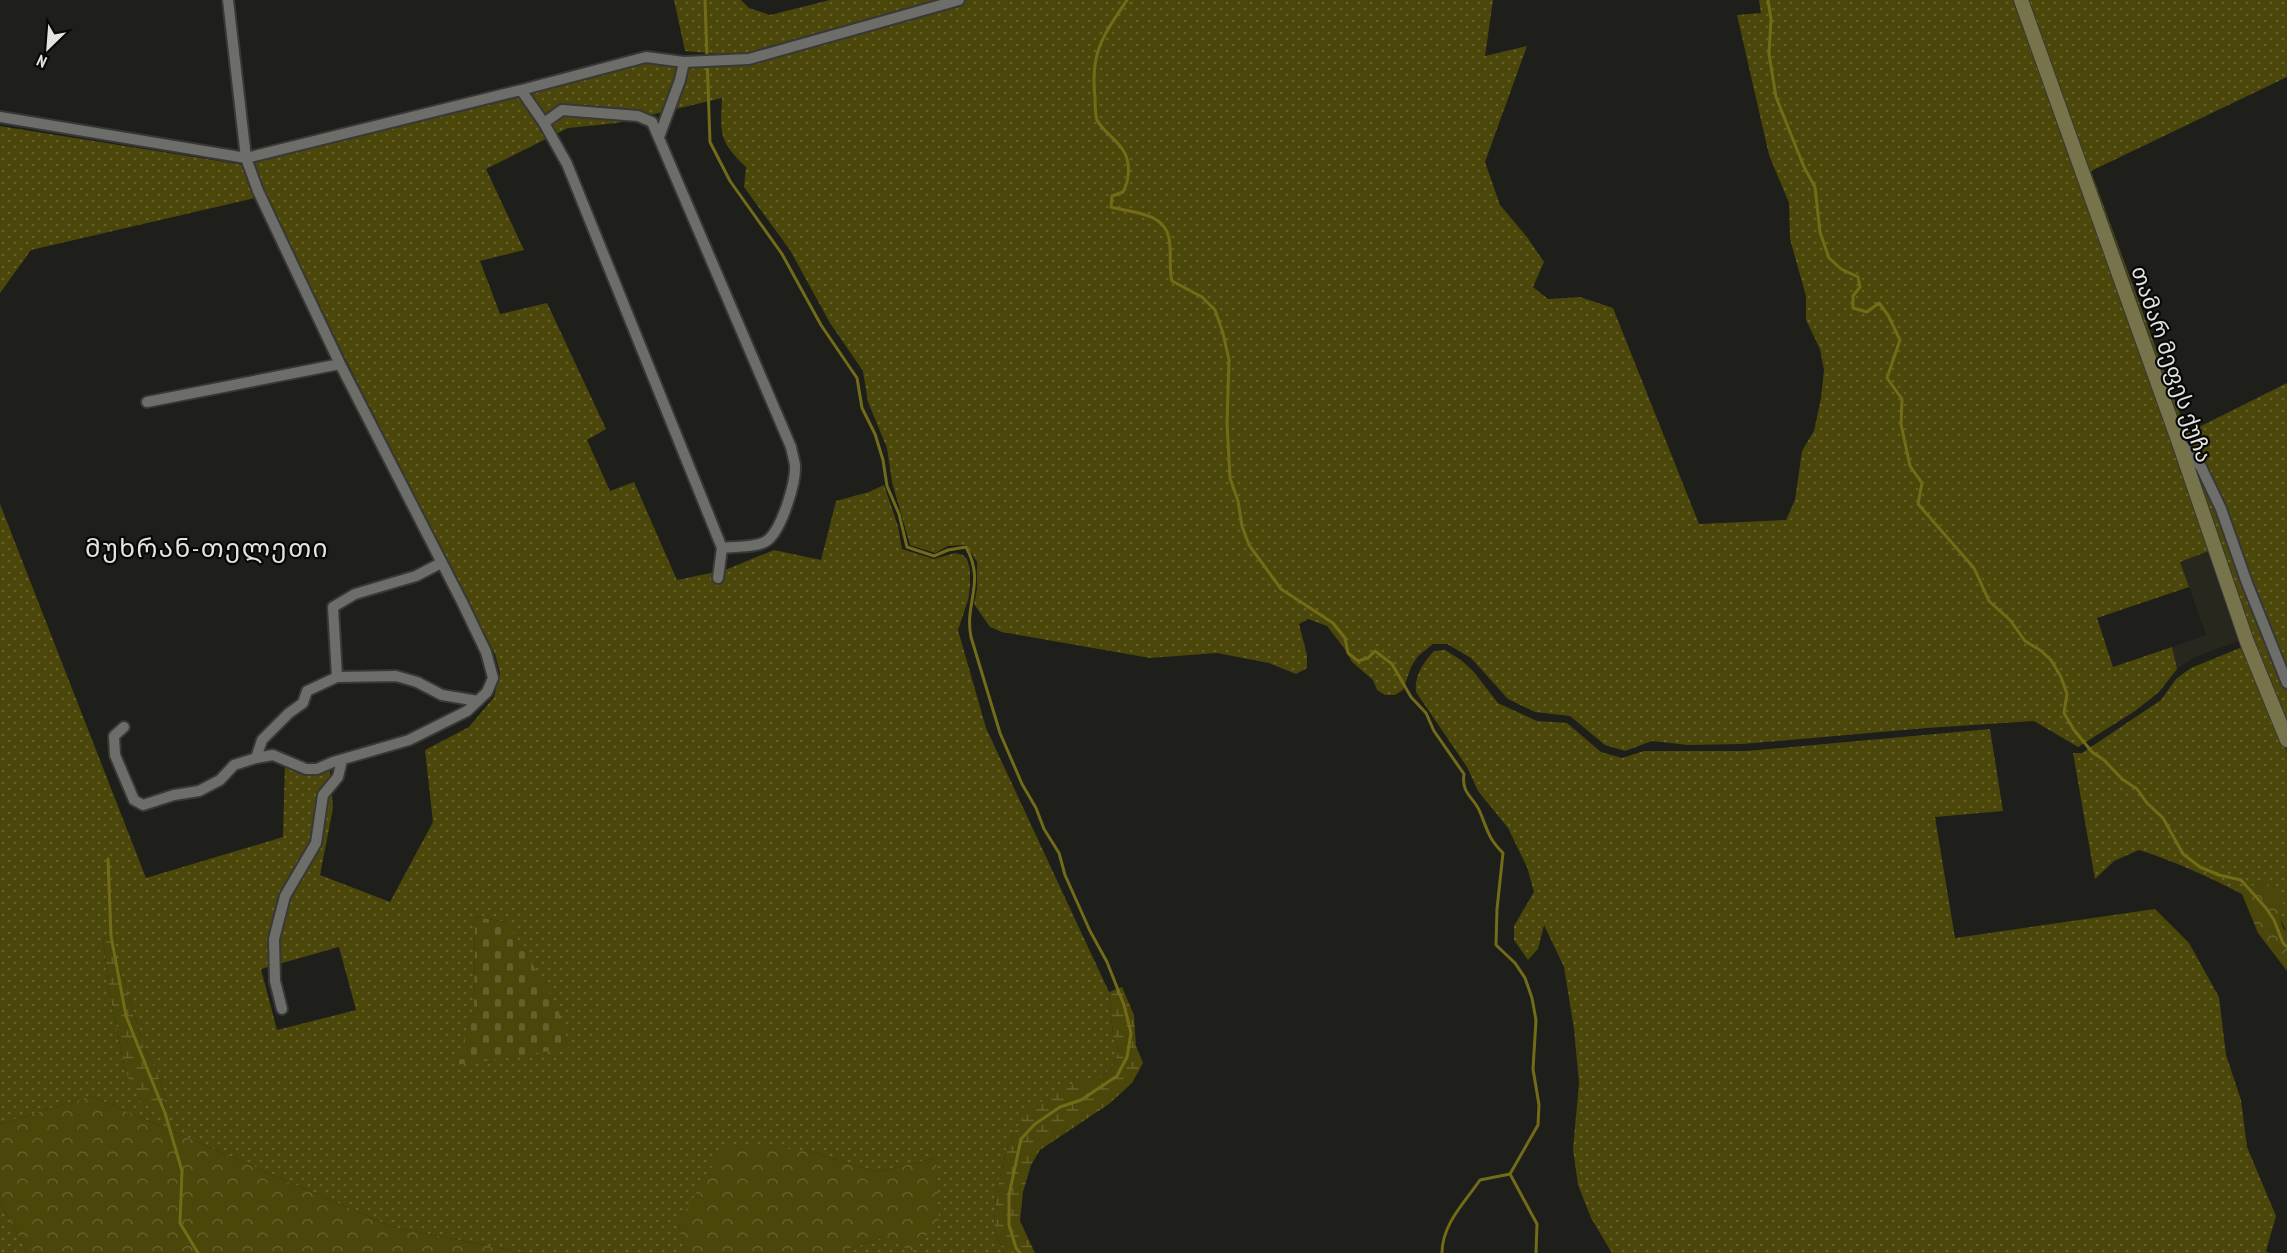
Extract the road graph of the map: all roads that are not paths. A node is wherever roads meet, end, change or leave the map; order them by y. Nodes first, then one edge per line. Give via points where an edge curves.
1 (228, 0) edge
2 (959, 0) edge
3 (2021, 0) edge
4 (684, 62) junction
5 (521, 90) junction
6 (0, 117) edge
7 (544, 123) junction
8 (658, 137) junction
9 (246, 158) junction
10 (340, 364) junction
11 (147, 402) dead end
12 (2178, 440) junction
13 (722, 548) junction
14 (441, 563) junction
15 (718, 578) dead end
16 (337, 677) junction
17 (2287, 683) edge
18 (478, 701) junction
19 (124, 727) dead end
20 (2287, 740) edge
21 (256, 758) junction
22 (342, 760) junction
23 (282, 1009) dead end

1 - 9 street
2 - 4 street via 749,59
3 - 12 street, თამარ მეფეს ქუჩა
4 - 5 street via 646,57
4 - 8 street
5 - 7 street
5 - 9 street
6 - 9 street
7 - 8 street via 562,110 638,116 652,122
7 - 13 street via 567,164
8 - 13 street via 791,447 795,467 782,519 768,540
9 - 10 street
10 - 11 street
10 - 14 street
12 - 17 street via 2200,467 2221,509
12 - 20 street, თამარ მეფეს ქუჩა via 2247,642
13 - 15 street
14 - 16 street via 416,576 355,594 333,607
14 - 18 street via 486,652 493,678 488,692
16 - 18 street via 396,676 442,695
16 - 21 street via 307,691 303,704 288,713 262,740
18 - 22 street via 468,711 409,740
19 - 21 street via 114,736 115,755 134,800 143,805 199,791 220,780 234,765
21 - 22 street via 273,755 317,770
22 - 23 street via 338,777 323,795 316,843 285,896 274,939 274,981

